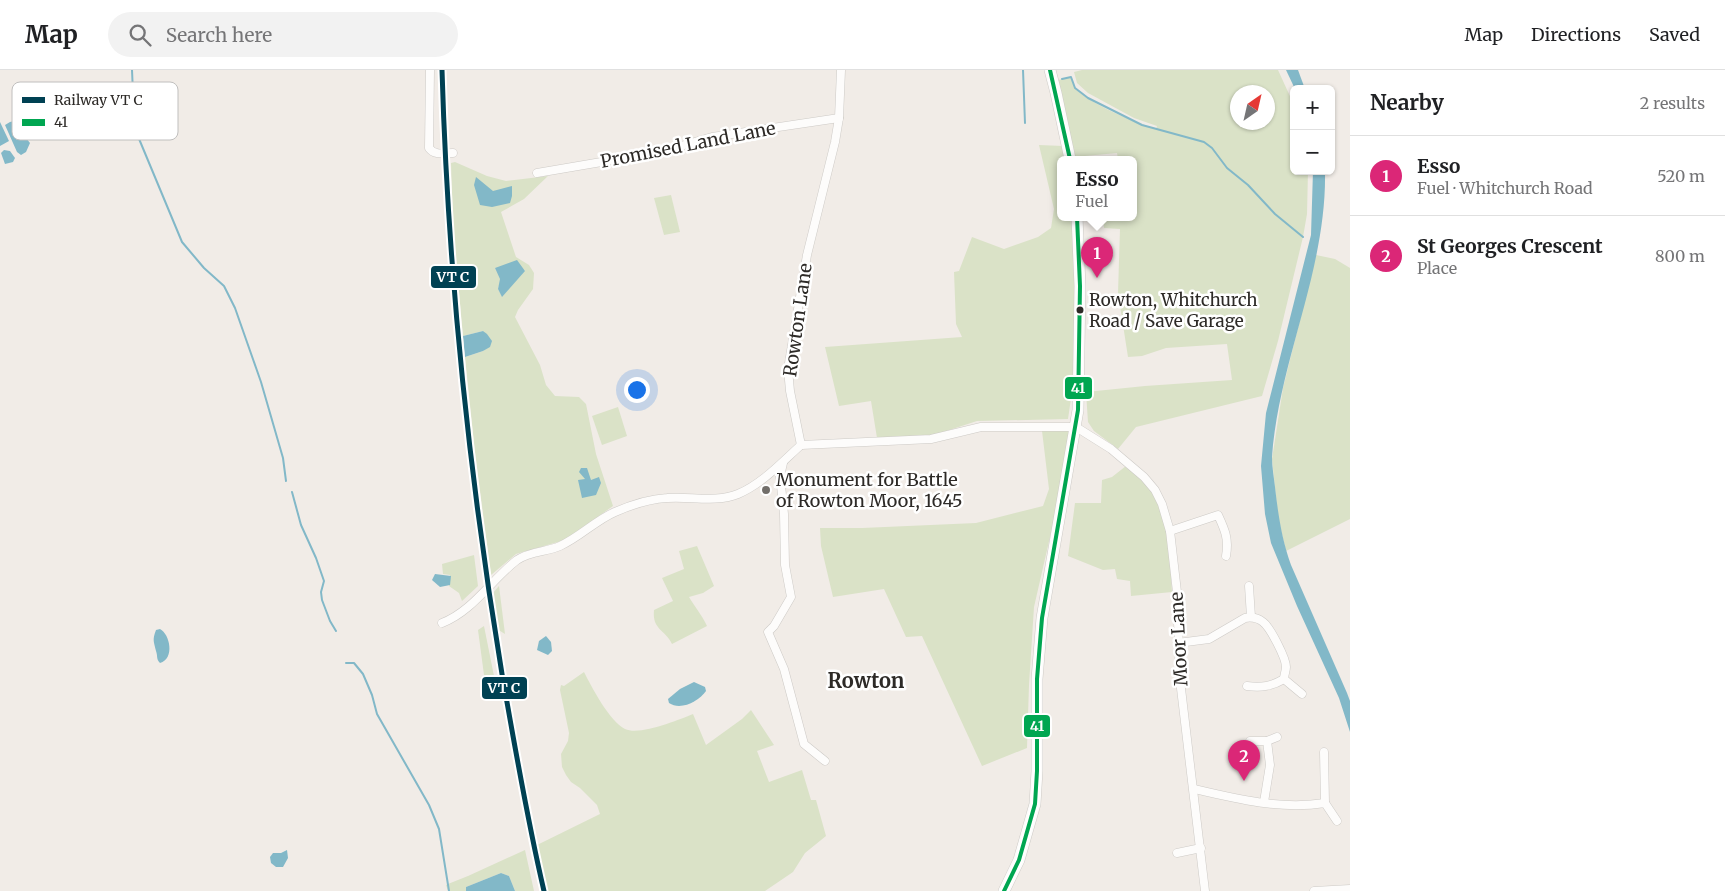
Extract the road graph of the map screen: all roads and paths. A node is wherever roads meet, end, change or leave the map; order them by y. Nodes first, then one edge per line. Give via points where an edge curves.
1 (430, 70) edge
2 (841, 70) edge
3 (1050, 70) edge
4 (838, 118) junction
5 (453, 153) dead end
6 (1069, 156) edge
7 (537, 173) dead end
8 (1077, 221) edge
9 (1076, 427) junction
10 (801, 445) junction
11 (783, 462) junction
12 (1170, 531) junction
13 (1226, 556) dead end
14 (1249, 586) dead end
15 (1251, 617) junction
16 (442, 623) dead end
17 (1178, 643) junction
18 (1284, 679) junction
19 (1248, 686) dead end
20 (1302, 694) dead end
21 (1277, 737) dead end
22 (1250, 741) dead end
23 (1266, 741) junction
24 (1324, 752) dead end
25 (825, 761) dead end
26 (1194, 788) junction
27 (1264, 802) junction
28 (1324, 803) junction
29 (1337, 822) dead end
30 (1201, 848) junction
31 (1177, 853) dead end
32 (1350, 889) edge
33 (1004, 891) edge
34 (1205, 891) edge
35 (1314, 891) edge

1 - 5 street via 429,148 437,154
2 - 4 street, Rowton Lane
3 - 6 highway
4 - 7 street, Promised Land Lane via 712,137 660,152
4 - 10 street, Rowton Lane via 807,255 788,369
8 - 9 highway via 1080,371
9 - 10 street via 981,427 931,439
9 - 12 street, Moor Lane via 1111,449 1144,477 1162,504
9 - 33 highway via 1042,618 1037,679 1035,804 1018,860
10 - 11 street
11 - 16 street via 737,494 714,498 667,498 614,513 560,546 519,559 477,600 453,619
11 - 25 street via 780,476 785,565 791,597 768,632 784,669 804,744
12 - 13 street via 1218,515 1228,540
12 - 17 street, Moor Lane via 1177,592
14 - 15 street
15 - 17 street via 1238,620 1209,638
15 - 18 street via 1265,623 1273,636 1286,667
17 - 26 street, Moor Lane
18 - 19 street via 1265,687
18 - 20 street
21 - 23 street
22 - 23 street
23 - 27 street via 1270,764
24 - 28 street
26 - 27 street
26 - 30 street, Moor Lane
27 - 28 street via 1287,806
28 - 29 street
30 - 31 street
30 - 34 street, Moor Lane
32 - 35 street

